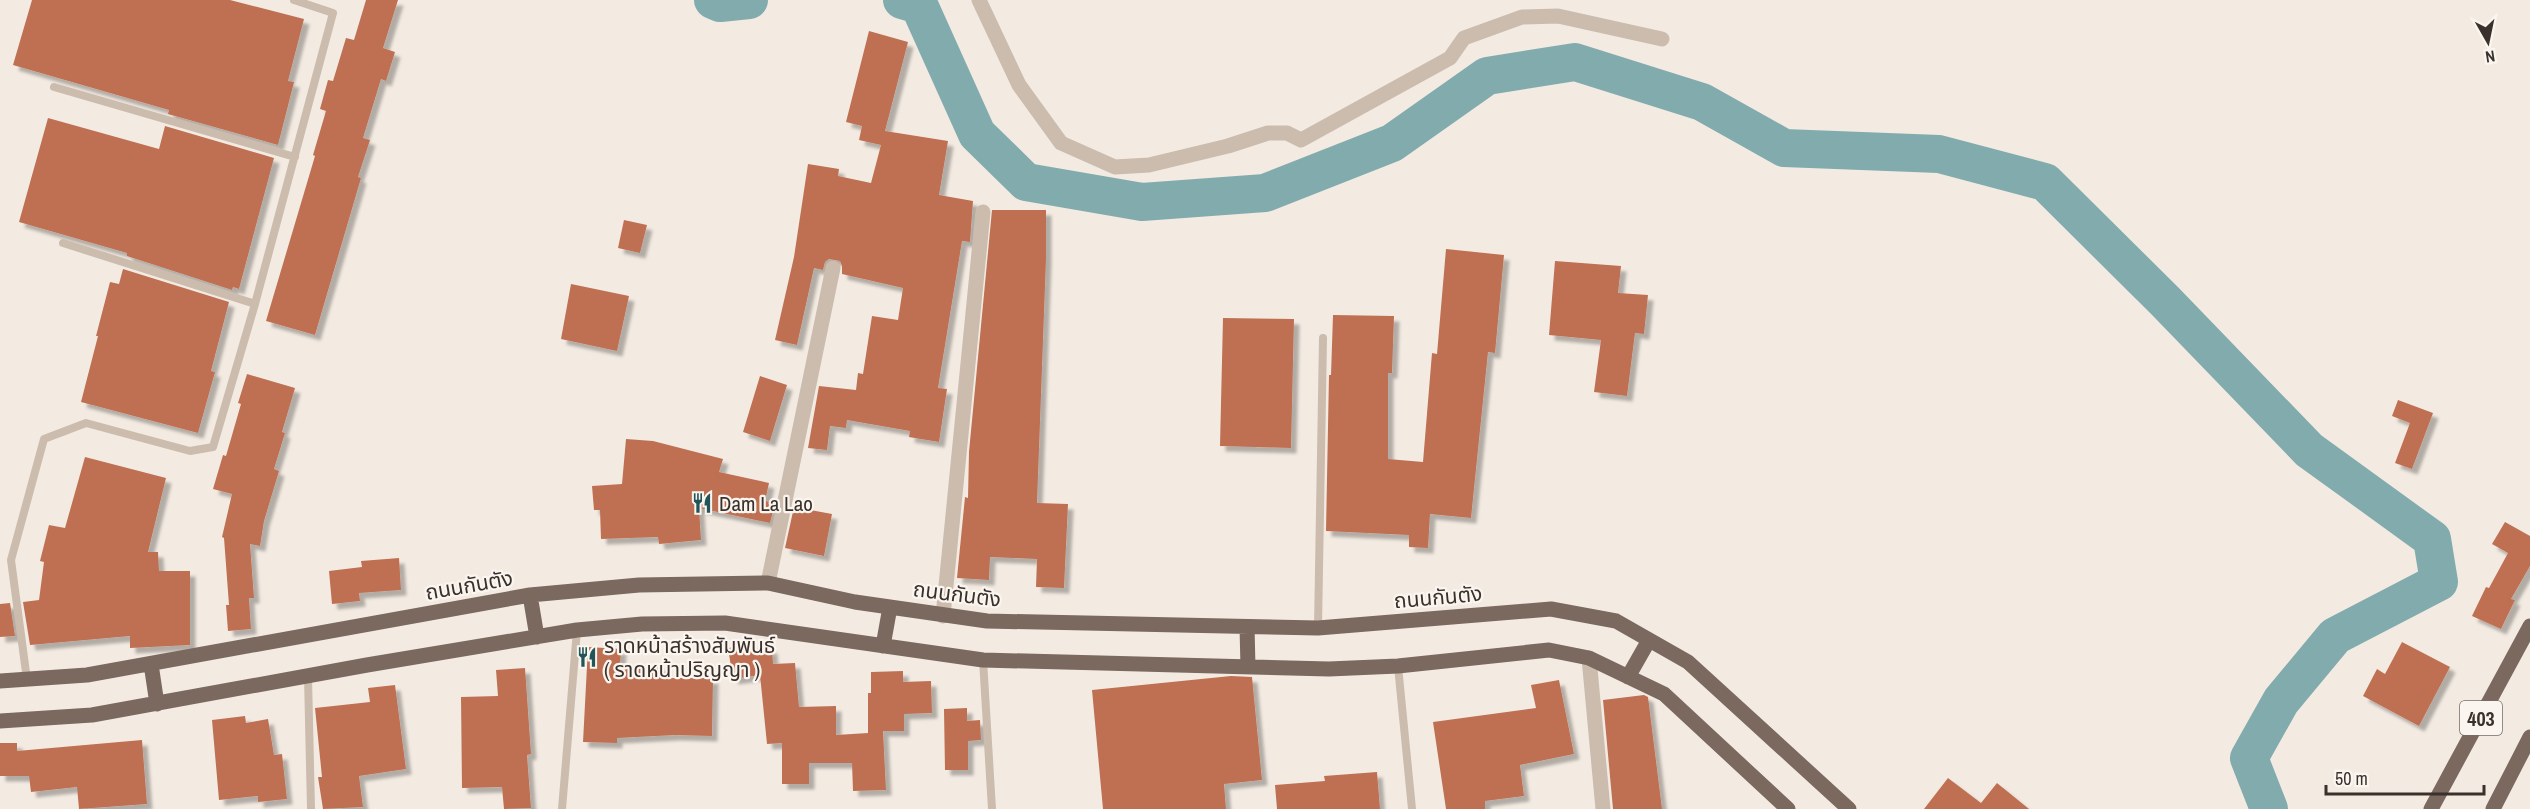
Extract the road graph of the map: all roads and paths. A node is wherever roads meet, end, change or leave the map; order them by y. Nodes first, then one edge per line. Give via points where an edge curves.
1 (294, 0) edge
2 (979, 0) edge
3 (1662, 39) dead end
4 (54, 87) dead end
5 (295, 157) junction
6 (983, 212) dead end
7 (63, 243) dead end
8 (833, 268) dead end
9 (255, 304) junction
10 (1323, 338) dead end
11 (768, 583) junction
12 (530, 595) junction
13 (890, 607) junction
14 (943, 616) junction
15 (2530, 626) edge
16 (1248, 627) junction
17 (1318, 628) junction
18 (577, 630) junction
19 (537, 637) junction
20 (1649, 640) junction
21 (883, 646) junction
22 (1588, 658) junction
23 (983, 660) junction
24 (151, 664) junction
25 (1398, 666) junction
26 (1248, 667) junction
27 (308, 677) junction
28 (1628, 677) junction
29 (27, 680) junction
30 (0, 681) edge
31 (157, 704) junction
32 (0, 721) edge
33 (2530, 737) edge
34 (311, 809) edge
35 (562, 809) edge
36 (992, 809) edge
37 (1412, 809) edge
38 (1603, 809) edge
39 (1788, 809) edge
40 (1849, 809) edge
41 (2432, 809) edge
42 (2493, 809) edge

1 - 5 lane via 333,13
2 - 3 street via 1019,85 1061,143 1115,167 1149,165 1268,133 1287,133 1301,140 1450,58 1464,38 1522,17 1558,16
4 - 5 lane
5 - 9 lane
6 - 14 street
7 - 9 lane
8 - 11 street
9 - 29 lane via 213,447 190,451 86,423 45,439 11,560
10 - 17 lane
11 - 12 main road, ถนนกันตัง via 639,585
11 - 13 main road, ถนนกันตัง
12 - 19 main road
12 - 24 main road, ถนนกันตัง
13 - 14 main road, ถนนกันตัง
13 - 21 main road
14 - 16 main road, ถนนกันตัง via 987,621
15 - 41 main road, 403
16 - 17 main road, ถนนกันตัง
16 - 26 main road
17 - 20 main road, ถนนกันตัง via 1551,609 1616,621
18 - 19 main road
18 - 21 main road via 725,623
18 - 35 lane
19 - 27 main road
20 - 28 main road
20 - 40 main road, ถนนกันตัง via 1688,662
21 - 23 main road
22 - 25 main road via 1549,650
22 - 28 main road
22 - 38 street
23 - 26 main road
23 - 36 lane
24 - 29 main road, ถนนกันตัง
24 - 31 main road
25 - 26 main road
25 - 37 lane
27 - 31 main road
27 - 34 lane
28 - 39 main road via 1664,694
29 - 30 main road, ถนนกันตัง
31 - 32 main road via 92,715
33 - 42 main road, 403

